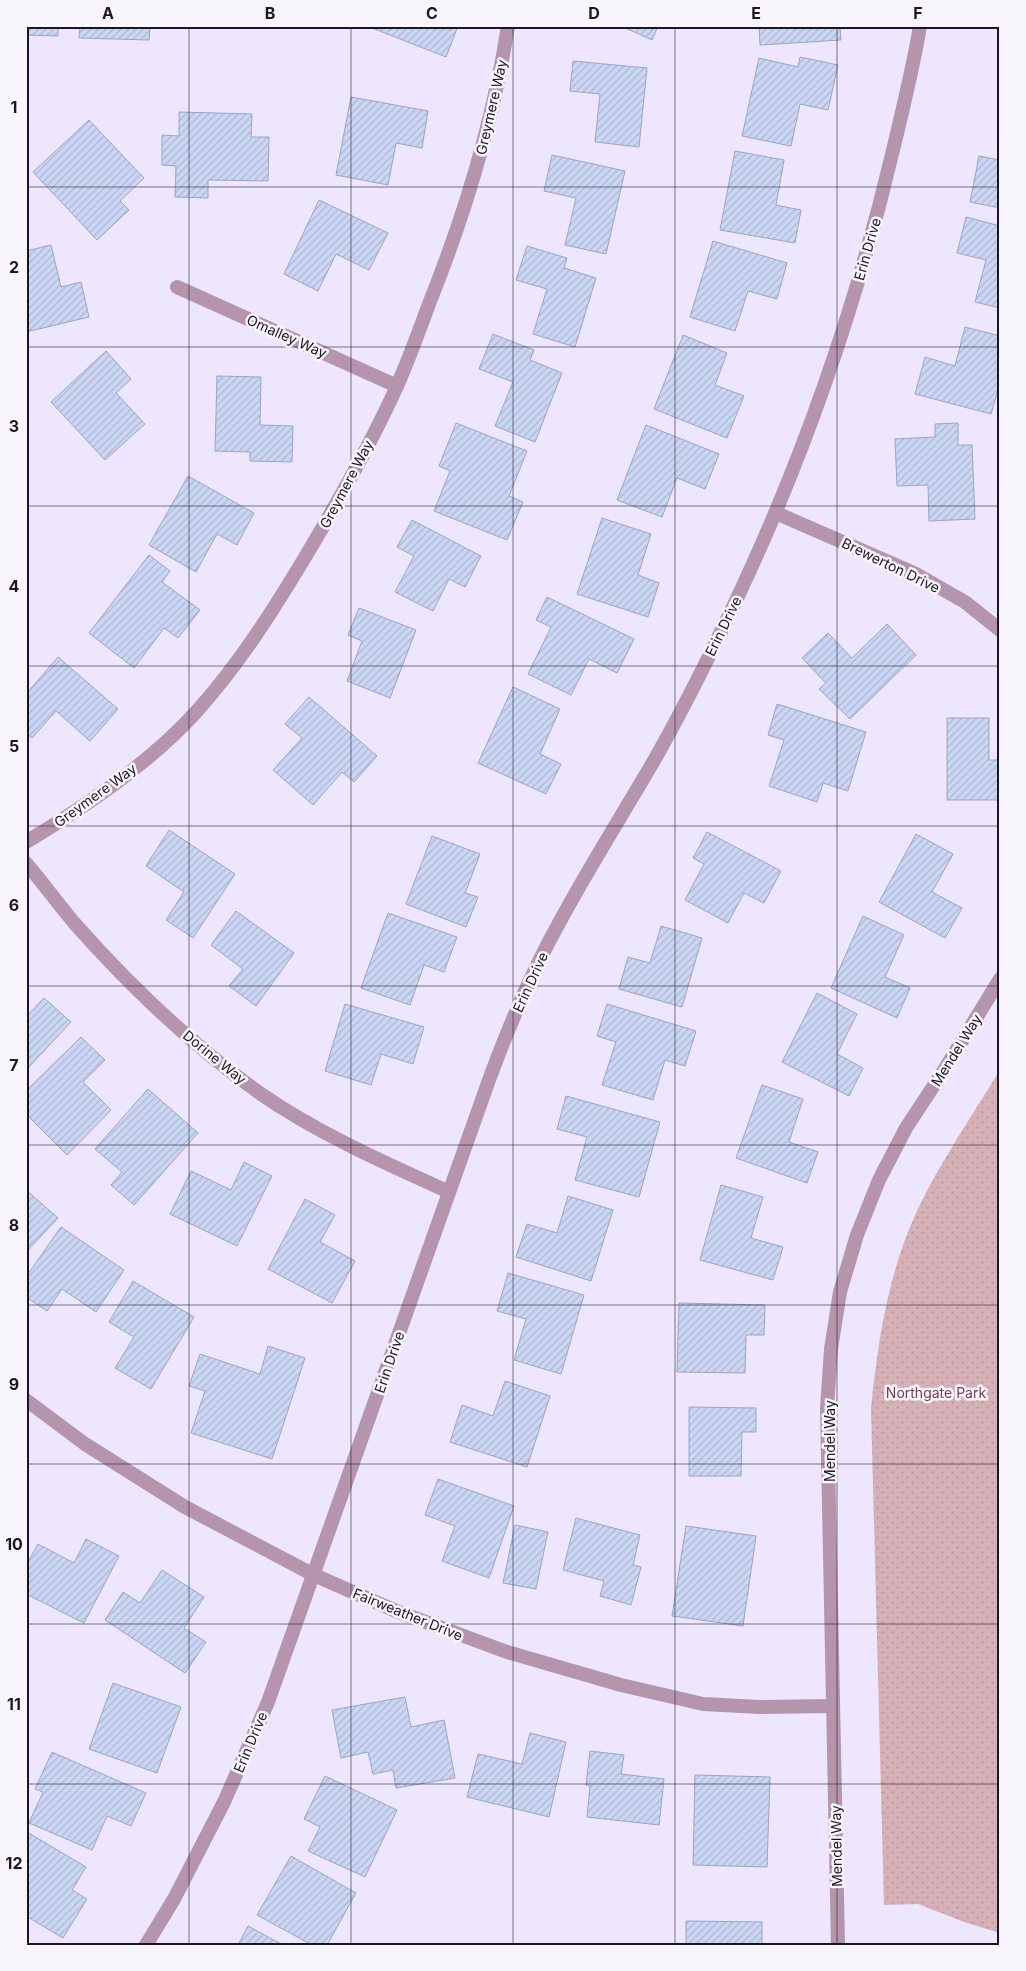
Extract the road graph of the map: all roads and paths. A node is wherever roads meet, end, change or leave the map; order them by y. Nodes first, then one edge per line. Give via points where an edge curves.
1 (508, 26) edge
2 (920, 26) edge
3 (177, 286) dead end
4 (397, 386) junction
5 (776, 512) junction
6 (1000, 630) edge
7 (26, 842) edge
8 (26, 863) edge
9 (1000, 978) edge
10 (449, 1192) junction
11 (26, 1400) edge
12 (314, 1575) junction
13 (833, 1706) junction
14 (146, 1945) edge
15 (838, 1945) edge

1 - 4 street, Greymere Way via 485,140 454,242
2 - 5 street, Erin Drive via 877,217 842,335
3 - 4 street, Omalley Way
4 - 7 street, Greymere Way via 336,506 276,605 231,671 196,712 156,750
5 - 6 street, Brewerton Drive via 916,574 965,602
5 - 10 street, Erin Drive via 717,640 660,750 558,924 523,994
8 - 10 street, Dorine Way via 76,925 141,993 194,1042 262,1094 333,1138
9 - 13 street, Mendel Way via 906,1128 878,1180 857,1234 840,1292 831,1349 827,1408
10 - 12 street, Erin Drive
11 - 12 street, Fairweather Drive via 85,1444 184,1507
12 - 13 street, Fairweather Drive via 396,1611 507,1652 621,1685 703,1704
12 - 14 street, Erin Drive via 268,1702 224,1802 174,1899
13 - 15 street, Mendel Way

